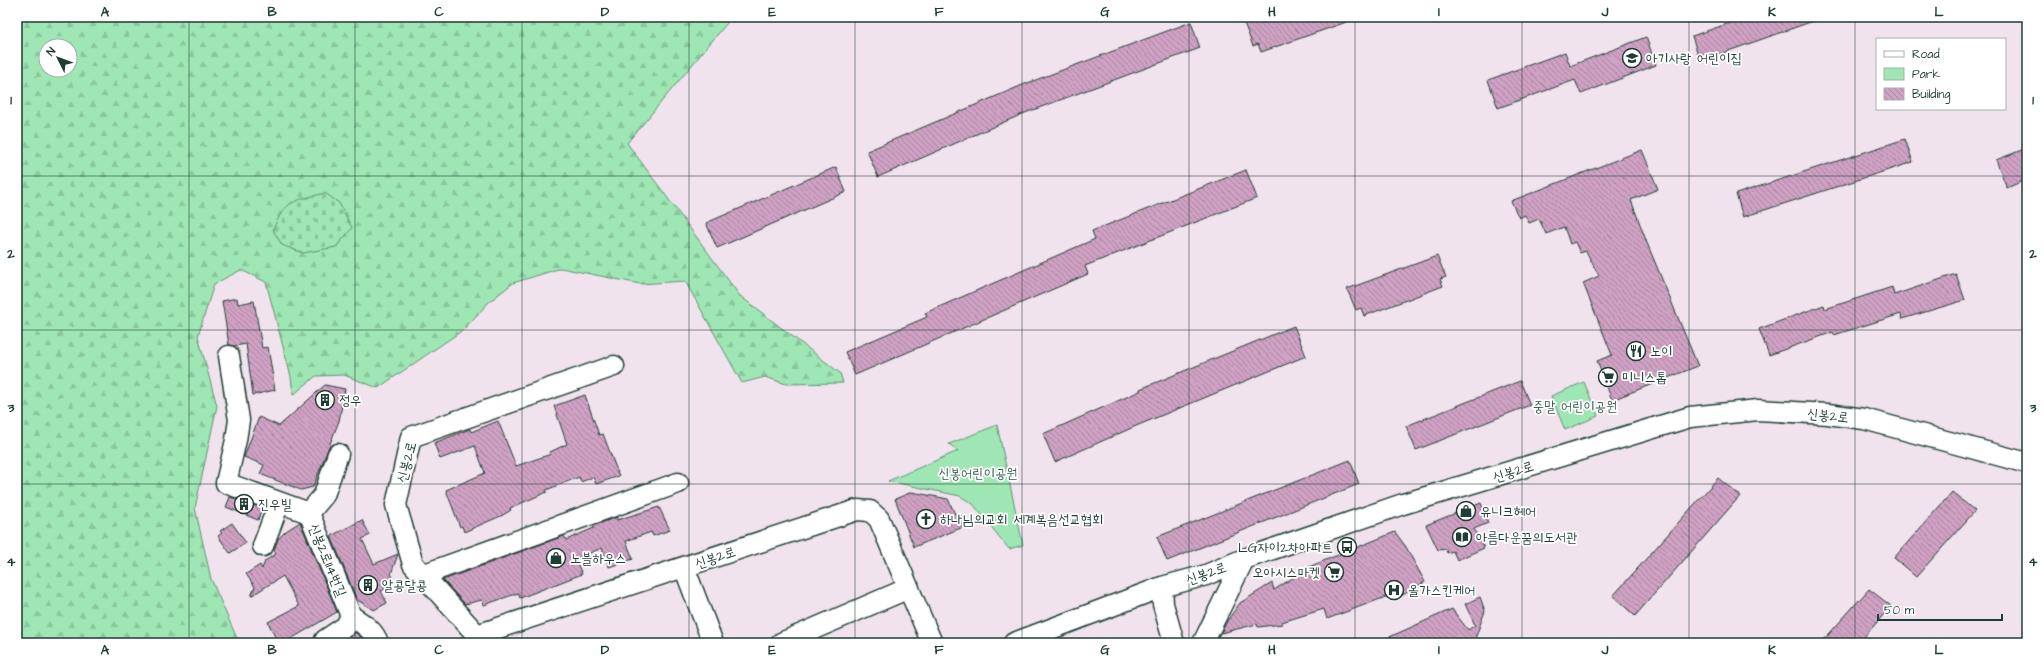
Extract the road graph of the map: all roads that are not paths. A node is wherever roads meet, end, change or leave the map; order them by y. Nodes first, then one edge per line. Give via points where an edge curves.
1 (229, 356) dead end
2 (614, 366) dead end
3 (338, 454) dead end
4 (2027, 463) edge
5 (678, 483) dead end
6 (279, 502) junction
7 (309, 513) junction
8 (263, 546) dead end
9 (1244, 559) junction
10 (684, 567) junction
11 (422, 575) junction
12 (1162, 587) junction
13 (909, 588) junction
14 (351, 616) junction
15 (475, 639) edge
16 (325, 640) dead end
17 (378, 643) edge
18 (713, 643) edge
19 (781, 643) edge
20 (932, 643) edge
21 (1014, 643) edge
22 (1174, 643) edge
23 (1203, 643) edge

1 - 6 street, 신봉2로114번길 via 238,420 226,483
2 - 11 street, 신봉2로 via 411,437 396,506 413,564
3 - 7 street via 324,495
4 - 9 street, 신봉2로 via 1864,419 1758,410 1723,412 1682,419 1403,504
5 - 11 street
6 - 7 street, 신봉2로114번길
6 - 8 street
7 - 14 street, 신봉2로114번길
9 - 12 street, 신봉2로 via 1206,575
9 - 23 street
10 - 13 street, 신봉2로 via 857,510 870,511 879,519
10 - 15 street, 신봉2로
10 - 18 street
11 - 15 street, 신봉2로
12 - 21 street, 신봉2로
12 - 22 street via 1163,604
13 - 19 street
13 - 20 street, 신봉2로
14 - 16 street via 346,626
14 - 17 street via 365,624

